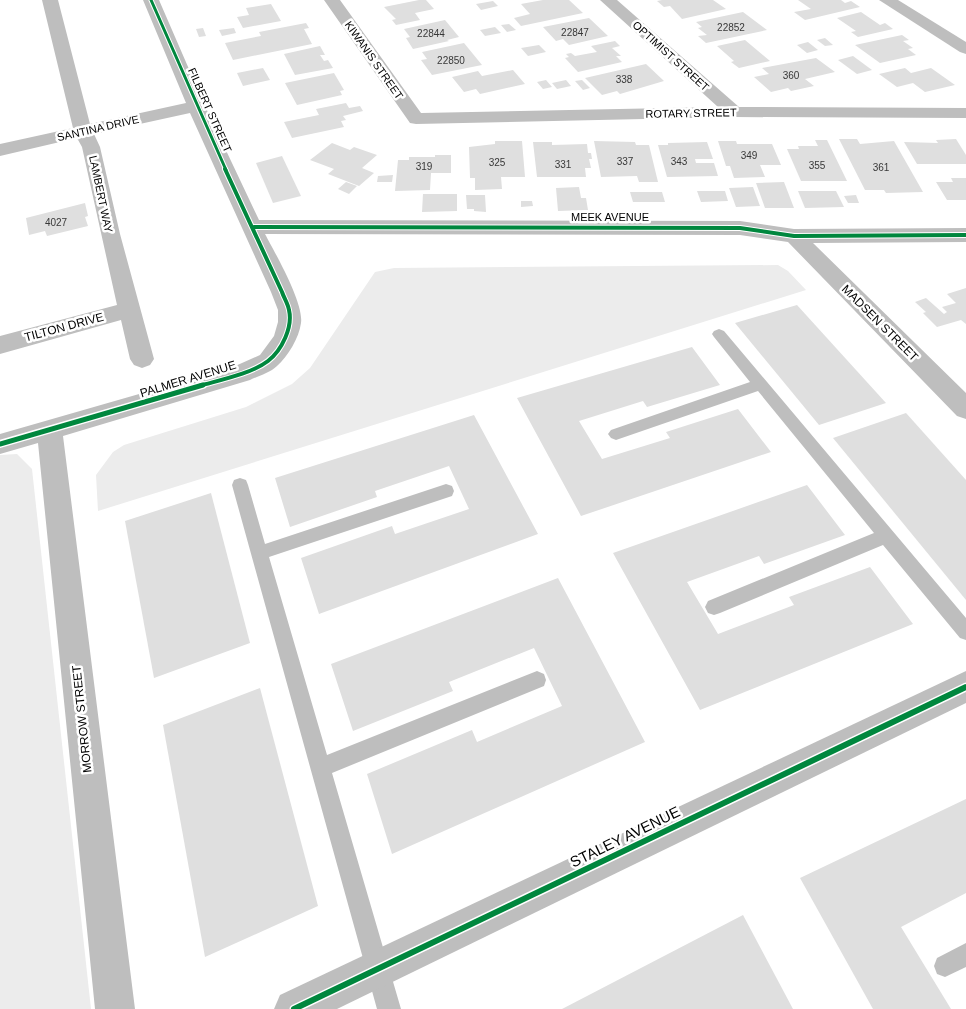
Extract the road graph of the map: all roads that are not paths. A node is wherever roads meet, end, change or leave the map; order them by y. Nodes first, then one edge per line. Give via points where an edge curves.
1 (50, 0) edge
2 (151, 0) edge
3 (332, 0) edge
4 (608, 0) edge
5 (887, 0) edge
6 (965, 46) edge
7 (196, 106) junction
8 (734, 112) junction
9 (966, 113) edge
10 (416, 119) joint
11 (83, 131) junction
12 (0, 150) edge
13 (254, 227) junction
14 (966, 235) edge
15 (794, 236) junction
16 (129, 310) junction
17 (719, 334) dead end
18 (0, 345) edge
19 (142, 359) dead end
20 (761, 384) junction
21 (966, 409) edge
22 (49, 430) junction
23 (616, 434) dead end
24 (0, 444) edge
25 (240, 485) dead end
26 (446, 491) dead end
27 (886, 536) junction
28 (260, 553) junction
29 (714, 607) dead end
30 (966, 632) edge
31 (537, 680) dead end
32 (966, 687) edge
33 (320, 768) junction
34 (966, 954) edge
35 (945, 966) dead end
36 (377, 969) junction
37 (114, 1009) edge
38 (294, 1009) edge
39 (389, 1009) edge

1 - 11 street, LAMBERT WAY
2 - 7 street, FILBERT STREET
3 - 10 street, KIWANIS STREET
4 - 8 street, OPTIMIST STREET
5 - 6 street
7 - 11 street, SANTINA DRIVE
7 - 13 street, FILBERT STREET
8 - 9 street, ROTARY STREET
8 - 10 street, ROTARY STREET
11 - 12 street, SANTINA DRIVE
11 - 16 street, LAMBERT WAY via 91,147
13 - 15 street, MEEK AVENUE via 740,228
13 - 22 street, PALMER AVENUE via 289,310 290,322 285,339 268,361 241,374
14 - 15 street, MEEK AVENUE
15 - 21 street, MADSEN STREET
16 - 18 street, TILTON DRIVE
16 - 19 street, LAMBERT WAY
17 - 20 lane
20 - 23 lane
20 - 27 lane
22 - 24 street, PALMER AVENUE
22 - 37 street, MORROW STREET
25 - 28 lane
26 - 28 lane
27 - 29 lane
27 - 30 lane
28 - 33 lane
31 - 33 lane
32 - 36 street, STALEY AVENUE
33 - 36 lane
34 - 35 lane
36 - 38 street, STALEY AVENUE
36 - 39 lane

